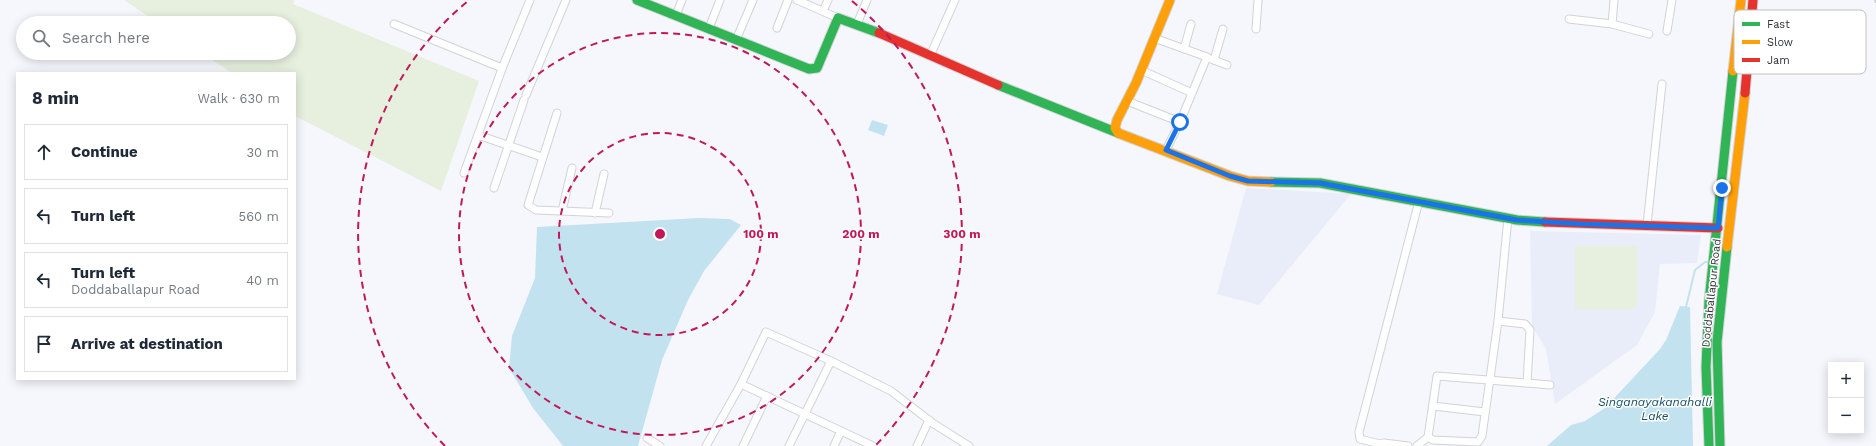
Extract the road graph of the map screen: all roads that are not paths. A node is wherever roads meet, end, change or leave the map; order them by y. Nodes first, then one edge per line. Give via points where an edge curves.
1 (530, 0) edge
2 (566, 0) edge
3 (637, 0) edge
4 (682, 0) edge
5 (720, 0) edge
6 (753, 0) edge
7 (788, 0) edge
8 (797, 0) edge
9 (828, 0) edge
10 (867, 0) edge
11 (955, 0) edge
12 (1170, 0) edge
13 (1258, 0) edge
14 (1614, 0) edge
15 (1672, 0) edge
16 (1741, 0) edge
17 (1753, 0) edge
18 (1740, 10) edge
19 (1752, 10) edge
20 (823, 11) junction
21 (676, 15) junction
22 (838, 18) junction
23 (1569, 19) dead end
24 (394, 24) dead end
25 (857, 24) junction
26 (1191, 24) dead end
27 (1612, 24) junction
28 (709, 28) junction
29 (777, 28) dead end
30 (1223, 29) dead end
31 (1256, 29) dead end
32 (1667, 31) dead end
33 (1648, 34) dead end
34 (1154, 38) junction
35 (736, 40) junction
36 (1184, 49) junction
37 (930, 56) junction
38 (1207, 57) junction
39 (1214, 60) junction
40 (1227, 66) dead end
41 (502, 68) junction
42 (1141, 70) junction
43 (1734, 72) edge
44 (1747, 74) edge
45 (1662, 84) dead end
46 (1192, 92) junction
47 (1127, 100) junction
48 (557, 112) dead end
49 (1180, 122) junction
50 (1118, 133) junction
51 (478, 135) junction
52 (509, 146) junction
53 (1166, 150) junction
54 (542, 156) junction
55 (572, 168) dead end
56 (464, 173) dead end
57 (604, 174) dead end
58 (494, 188) dead end
59 (1419, 201) junction
60 (562, 212) junction
61 (595, 213) junction
62 (609, 213) dead end
63 (1508, 218) junction
64 (1647, 225) junction
65 (1718, 228) junction
66 (1498, 321) junction
67 (831, 361) junction
68 (1490, 379) junction
69 (741, 384) junction
70 (1528, 384) junction
71 (1550, 386) dead end
72 (767, 396) junction
73 (1433, 406) junction
74 (1485, 412) junction
75 (805, 415) junction
76 (929, 420) junction
77 (841, 431) junction
78 (1428, 437) junction
79 (647, 438) dead end
80 (1362, 443) edge
81 (1483, 443) edge
82 (1380, 445) edge
83 (660, 446) edge
84 (706, 446) edge
85 (743, 446) edge
86 (789, 446) edge
87 (834, 446) edge
88 (873, 446) edge
89 (917, 446) edge
90 (968, 446) edge
91 (1408, 446) edge
92 (1417, 446) edge
93 (1709, 446) edge
94 (1720, 446) edge

1 - 41 street
2 - 52 street via 525,98
3 - 21 street
4 - 21 street
5 - 28 street
6 - 35 street
7 - 29 street
8 - 20 street
9 - 20 street
10 - 25 street
11 - 37 street
12 - 34 street
13 - 31 street
14 - 27 street
15 - 32 street
16 - 18 street, Doddaballapur Road
17 - 19 street, Doddaballapur Road
20 - 22 street
21 - 28 street
22 - 25 street
22 - 35 street via 817,68 809,69
23 - 27 street
24 - 41 street
25 - 37 street
26 - 36 street
27 - 33 street
28 - 35 street
30 - 39 street
34 - 36 street
34 - 42 street
36 - 38 street
37 - 50 street
38 - 39 street
38 - 46 street
39 - 40 street
41 - 51 street
42 - 46 street
42 - 47 street
43 - 65 street, Doddaballapur Road
44 - 94 street, Doddaballapur Road via 1724,270 1716,366
45 - 64 street
46 - 49 street
47 - 49 street
47 - 50 street via 1117,120 1115,128
48 - 54 street
49 - 53 street
50 - 53 street
51 - 52 street
51 - 56 street
52 - 54 street
52 - 58 street
53 - 59 street via 1248,181 1320,183
54 - 60 street via 528,205 536,210
55 - 60 street
57 - 61 street
59 - 63 street
59 - 80 street via 1359,432
60 - 61 street
61 - 62 street
63 - 64 street via 1542,222
63 - 66 street
64 - 65 street
65 - 93 street, Doddaballapur Road via 1706,367
66 - 68 street
66 - 70 street via 1525,324 1530,330
67 - 69 street via 766,332
67 - 75 street
67 - 76 street via 891,391
68 - 70 street
68 - 73 street via 1437,376
68 - 74 street
69 - 72 street
69 - 84 street
70 - 71 street
72 - 75 street
72 - 85 street
73 - 74 street
73 - 78 street
74 - 81 street
75 - 77 street
75 - 86 street
76 - 89 street
76 - 90 street
77 - 87 street
77 - 88 street
78 - 81 street via 1433,440
78 - 92 street
79 - 83 street
80 - 82 street
82 - 91 street via 1384,443

